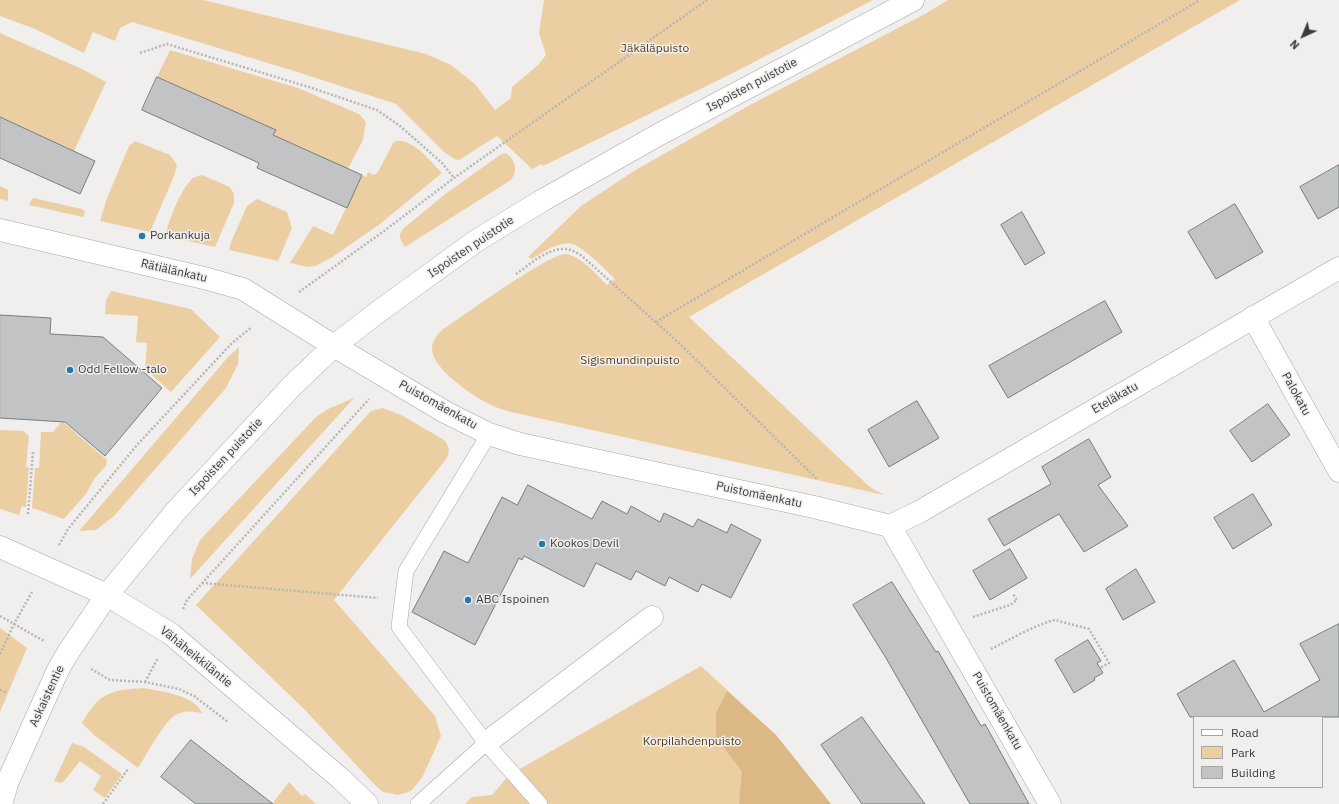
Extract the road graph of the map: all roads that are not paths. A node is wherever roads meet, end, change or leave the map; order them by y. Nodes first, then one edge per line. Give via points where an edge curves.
1 (913, 0) edge
2 (0, 230) edge
3 (1339, 268) edge
4 (1253, 317) junction
5 (334, 346) junction
6 (489, 434) junction
7 (1339, 471) edge
8 (890, 526) junction
9 (0, 546) edge
10 (107, 595) junction
11 (652, 617) dead end
12 (486, 744) junction
13 (1, 804) edge
14 (367, 804) edge
15 (418, 804) edge
16 (540, 804) edge
17 (1050, 804) edge

1 - 5 street, Ispoisten puistotie via 658,134 543,200 470,246
2 - 5 street, Rätiälänkatu via 243,289
3 - 4 street, Eteläkatu
4 - 7 street, Palokatu
4 - 8 street, Eteläkatu via 919,512
5 - 6 street, Puistomäenkatu via 445,412
5 - 10 street, Ispoisten puistotie via 290,386 176,511
6 - 8 street, Puistomäenkatu via 520,444 814,507
6 - 12 lane via 406,570 399,627
8 - 17 street, Puistomäenkatu
9 - 10 street, Vähäheikkiläntie
10 - 13 street, Askaistentie via 67,654 8,781
10 - 14 street, Vähäheikkiläntie via 171,634 336,774
11 - 12 street
12 - 15 lane
12 - 16 lane

